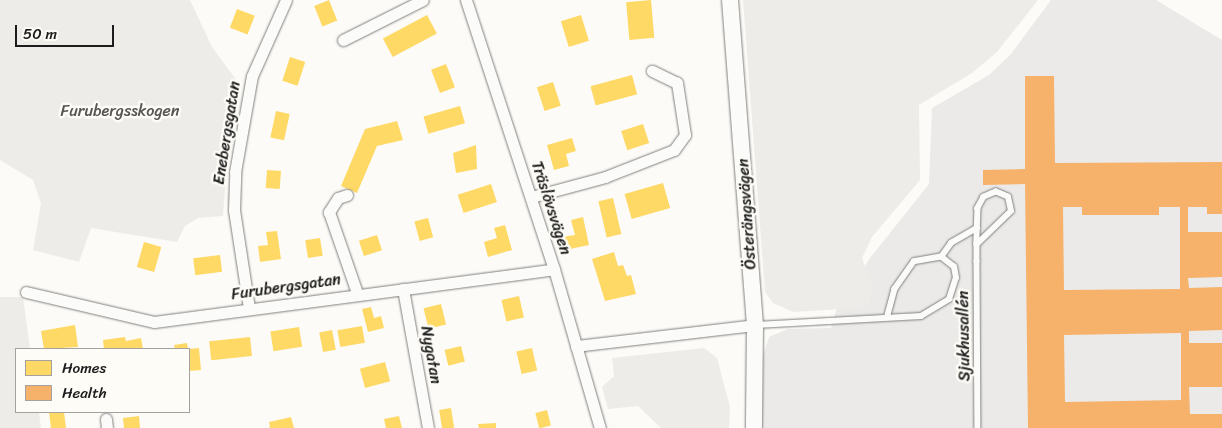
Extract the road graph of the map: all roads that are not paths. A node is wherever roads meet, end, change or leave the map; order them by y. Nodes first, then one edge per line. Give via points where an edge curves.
1 (286, 0) edge
2 (423, 0) edge
3 (466, 0) edge
4 (722, 0) edge
5 (730, 0) edge
6 (343, 40) dead end
7 (652, 71) dead end
8 (347, 195) dead end
9 (531, 197) junction
10 (978, 228) junction
11 (977, 244) junction
12 (941, 256) junction
13 (554, 269) junction
14 (402, 289) junction
15 (26, 292) dead end
16 (357, 293) junction
17 (249, 308) junction
18 (888, 316) junction
19 (751, 326) junction
20 (576, 346) junction
21 (428, 428) edge
22 (600, 428) edge
23 (746, 428) edge
24 (754, 428) edge
25 (978, 428) edge

1 - 17 street, Enebergsgatan via 252,76 235,172 234,210
2 - 6 street
3 - 9 street, Träslövsvägen
4 - 19 street, Österängsvägen
5 - 19 street, Österängsvägen
7 - 9 street via 677,83 685,136 674,150 605,177
8 - 16 street via 338,198 329,212
9 - 13 street, Träslövsvägen
10 - 11 lane, Sjukhusallén
10 - 11 lane, Sjukhusallén via 978,208 984,196 996,192 1008,196 1011,211
10 - 12 lane via 951,243
11 - 25 lane, Sjukhusallén
12 - 18 lane via 914,262 905,272
12 - 18 lane via 955,273 949,299 921,316
13 - 14 street, Furubergsgatan
13 - 20 street, Träslövsvägen
14 - 16 street, Furubergsgatan
14 - 21 street, Nygatan
15 - 17 street, Furubergsgatan via 154,322
16 - 17 street, Furubergsgatan
18 - 19 lane
19 - 20 street
19 - 23 street, Österängsvägen
19 - 24 street, Österängsvägen
20 - 22 street, Träslövsvägen

